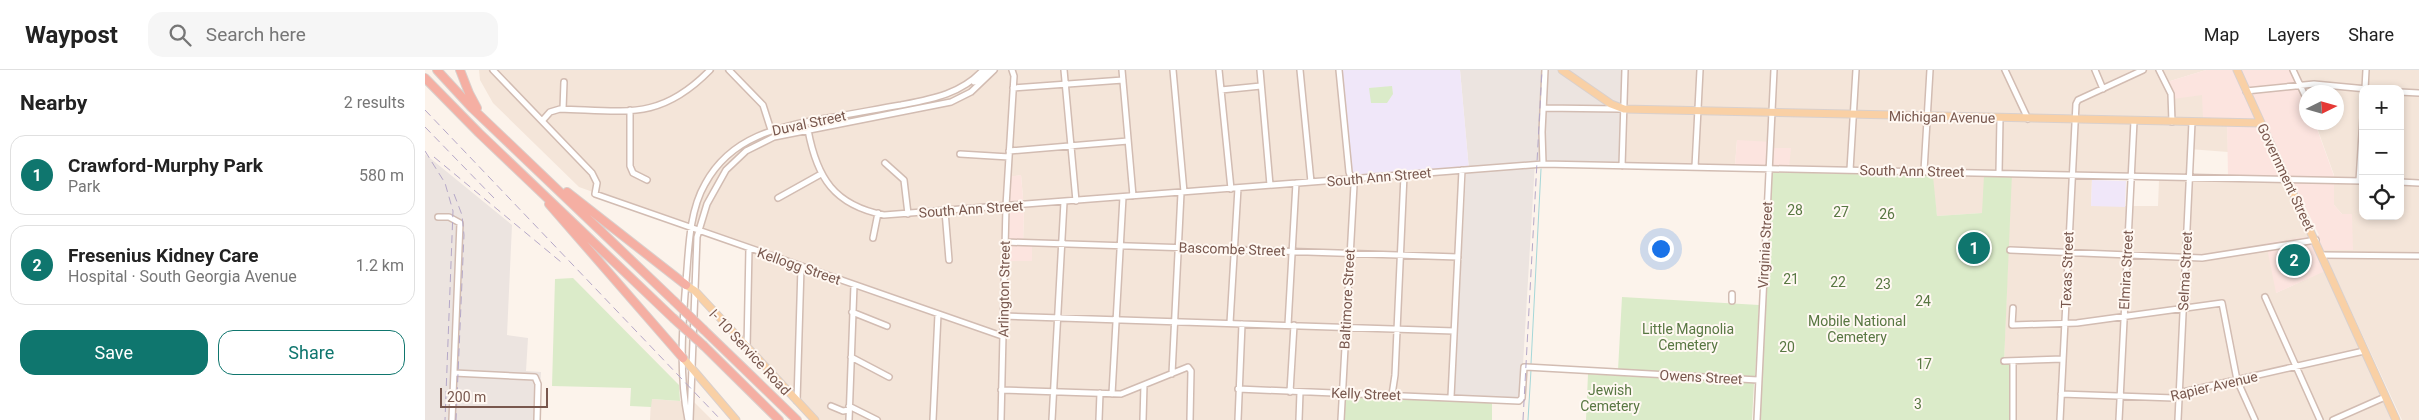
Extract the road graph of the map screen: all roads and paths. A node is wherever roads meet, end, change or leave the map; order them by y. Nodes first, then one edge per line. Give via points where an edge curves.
1 (437, 70) edge
2 (460, 70) edge
3 (493, 70) edge
4 (710, 70) edge
5 (729, 70) edge
6 (982, 70) edge
7 (989, 70) edge
8 (994, 70) edge
9 (1013, 70) edge
10 (1064, 70) edge
11 (1122, 70) edge
12 (1173, 70) edge
13 (1219, 70) edge
14 (1260, 70) edge
15 (1300, 70) edge
16 (1339, 70) edge
17 (1545, 70) edge
18 (1562, 70) edge
19 (1570, 70) edge
20 (1625, 70) edge
21 (1700, 70) edge
22 (1774, 70) edge
23 (1856, 70) edge
24 (1930, 70) edge
25 (2005, 70) edge
26 (2095, 70) edge
27 (2143, 70) edge
28 (2159, 70) edge
29 (2237, 70) edge
30 (2293, 70) edge
31 (2366, 70) edge
32 (425, 78) edge
33 (1123, 80) junction
34 (564, 82) dead end
35 (970, 83) junction
36 (1065, 84) junction
37 (2299, 84) junction
38 (2365, 85) edge
39 (1261, 86) junction
40 (1013, 88) junction
41 (2103, 89) junction
42 (2359, 89) edge
43 (1221, 90) junction
44 (2246, 91) junction
45 (2404, 92) edge
46 (2419, 93) edge
47 (1605, 100) junction
48 (1543, 108) junction
49 (563, 109) junction
50 (1602, 109) junction
51 (1623, 109) junction
52 (630, 110) junction
53 (1698, 110) junction
54 (1772, 113) junction
55 (1853, 115) junction
56 (1927, 116) junction
57 (2000, 118) junction
58 (2028, 119) junction
59 (2075, 120) junction
60 (542, 121) junction
61 (2134, 121) junction
62 (2172, 122) junction
63 (2192, 122) junction
64 (2261, 123) junction
65 (491, 125) junction
66 (785, 126) junction
67 (771, 130) junction
68 (808, 130) junction
69 (2363, 130) edge
70 (1128, 141) junction
71 (1071, 146) junction
72 (1009, 151) junction
73 (960, 154) dead end
74 (1009, 157) junction
75 (885, 163) dead end
76 (1543, 164) junction
77 (1622, 166) junction
78 (1695, 167) junction
79 (1769, 169) junction
80 (1462, 170) junction
81 (1850, 170) junction
82 (1924, 172) junction
83 (1999, 173) junction
84 (821, 174) junction
85 (2071, 174) junction
86 (1404, 175) junction
87 (2361, 175) edge
88 (2131, 176) junction
89 (2190, 177) junction
90 (1352, 179) junction
91 (2288, 179) junction
92 (548, 180) junction
93 (647, 180) dead end
94 (2359, 181) edge
95 (1311, 182) junction
96 (2404, 182) edge
97 (1296, 183) junction
98 (2419, 183) edge
99 (1270, 186) junction
100 (537, 188) junction
101 (1238, 188) junction
102 (1231, 189) junction
103 (1183, 192) junction
104 (1133, 196) junction
105 (1123, 197) junction
106 (778, 198) dead end
107 (1075, 201) junction
108 (1063, 202) junction
109 (1006, 206) junction
110 (945, 212) junction
111 (878, 214) junction
112 (908, 214) junction
113 (438, 217) dead end
114 (692, 229) junction
115 (699, 231) junction
116 (873, 238) dead end
117 (2316, 240) junction
118 (1005, 242) junction
119 (1062, 244) junction
120 (1120, 246) junction
121 (749, 248) junction
122 (1178, 248) junction
123 (1235, 250) junction
124 (2010, 250) dead end
125 (1293, 251) junction
126 (2067, 252) junction
127 (1350, 253) junction
128 (1400, 254) junction
129 (2127, 255) junction
130 (2322, 256) junction
131 (2419, 256) edge
132 (1458, 257) junction
133 (2186, 258) junction
134 (949, 260) dead end
135 (801, 266) junction
136 (686, 285) junction
137 (854, 285) junction
138 (695, 291) junction
139 (1732, 294) dead end
140 (2265, 297) dead end
141 (1732, 301) dead end
142 (2013, 308) dead end
143 (2183, 309) junction
144 (852, 312) junction
145 (938, 314) junction
146 (1003, 316) junction
147 (2123, 317) junction
148 (1058, 318) junction
149 (1116, 320) junction
150 (1174, 322) junction
151 (1230, 323) junction
152 (2065, 323) junction
153 (1242, 324) junction
154 (1291, 325) junction
155 (887, 326) dead end
156 (1346, 327) junction
157 (1396, 328) junction
158 (1454, 331) junction
159 (1003, 336) junction
160 (747, 349) junction
161 (2364, 352) junction
162 (851, 357) junction
163 (683, 358) junction
164 (2063, 359) junction
165 (2004, 361) dead end
166 (2013, 361) junction
167 (2296, 367) junction
168 (692, 369) junction
169 (454, 373) junction
170 (1172, 374) junction
171 (889, 377) dead end
172 (1759, 380) junction
173 (2237, 380) junction
174 (1144, 385) junction
175 (1238, 389) junction
176 (1001, 390) junction
177 (1054, 392) junction
178 (1290, 392) junction
179 (1301, 392) junction
180 (1100, 393) junction
181 (1112, 394) junction
182 (1342, 394) junction
183 (2061, 394) junction
184 (1392, 395) junction
185 (2179, 395) junction
186 (2120, 396) junction
187 (1451, 397) junction
188 (2385, 397) junction
189 (1494, 399) joint
190 (797, 401) junction
191 (831, 406) dead end
192 (849, 408) junction
193 (452, 420) edge
194 (537, 420) edge
195 (689, 420) edge
196 (736, 420) edge
197 (779, 420) edge
198 (797, 420) edge
199 (815, 420) edge
200 (849, 420) edge
201 (877, 420) edge
202 (933, 420) edge
203 (1001, 420) edge
204 (1052, 420) edge
205 (1099, 420) edge
206 (1143, 420) edge
207 (1190, 420) edge
208 (1238, 420) edge
209 (1299, 420) edge
210 (1341, 420) edge
211 (1757, 420) edge
212 (2013, 420) edge
213 (2060, 420) edge
214 (2119, 420) edge
215 (2178, 420) edge
216 (2255, 420) edge
217 (2320, 420) edge
218 (2333, 420) edge
219 (2396, 420) edge

1 - 65 highway
2 - 65 highway via 474,103
3 - 60 street
4 - 52 street via 695,86 672,101 661,106
5 - 67 street via 763,106
6 - 35 street, Duval Street
7 - 35 street via 979,80
8 - 68 street, Duval Street via 971,92 951,102
9 - 40 street
10 - 36 street
11 - 33 street
12 - 103 street
13 - 43 street
14 - 39 street
15 - 95 street
16 - 90 street, Baltimore Street
17 - 48 street
18 - 47 main road, Michigan Avenue
19 - 51 main road
20 - 51 street
21 - 53 street
22 - 54 street, Virginia Street
23 - 55 street
24 - 56 street
25 - 58 street
26 - 41 street
27 - 41 street
28 - 62 street via 2171,94
29 - 44 main road, Government Street
30 - 37 street
31 - 38 street
32 - 100 highway
33 - 36 street
33 - 70 street
34 - 49 street
35 - 66 street, Duval Street via 932,99
36 - 40 street
36 - 71 street
37 - 42 street
37 - 44 street
39 - 43 street
39 - 99 street
40 - 72 street
41 - 59 street, Texas Street via 2078,100
43 - 102 street
44 - 64 main road, Government Street
45 - 46 street
47 - 50 street
47 - 51 main road, Michigan Avenue
48 - 50 street
48 - 76 street
49 - 52 street
49 - 60 street via 550,112
50 - 51 street
51 - 53 main road, Michigan Avenue
51 - 77 street
52 - 93 street via 630,166 633,173
53 - 54 main road, Michigan Avenue
53 - 78 street
54 - 55 main road, Michigan Avenue
54 - 79 street, Virginia Street
55 - 56 main road, Michigan Avenue
55 - 81 street
56 - 57 main road, Michigan Avenue
56 - 82 street
57 - 58 main road, Michigan Avenue
57 - 83 street
58 - 59 main road, Michigan Avenue
59 - 61 main road, Michigan Avenue
59 - 85 street, Texas Street
60 - 114 street, Kellogg Street via 595,178 595,194
61 - 62 main road, Michigan Avenue
61 - 88 street, Elmira Street
62 - 63 main road, Michigan Avenue
63 - 64 main road, Michigan Avenue
63 - 89 street, Selma Street
64 - 91 main road, Government Street
65 - 92 highway
66 - 67 street, Duval Street
66 - 68 street
67 - 114 street, Duval Street via 739,145 722,160 705,185
68 - 84 street, South Ann Street
68 - 115 street, Duval Street via 774,138 735,160 710,195
69 - 87 street
70 - 71 street
70 - 104 street
71 - 72 street
71 - 107 street
72 - 74 street, Arlington Street
73 - 74 street
74 - 109 street, Arlington Street
75 - 112 street via 904,180
76 - 77 street, South Ann Street
76 - 80 street, South Ann Street
77 - 78 street, South Ann Street
78 - 79 street, South Ann Street
79 - 81 street, South Ann Street
79 - 172 street, Virginia Street
80 - 86 street, South Ann Street
80 - 132 street
81 - 82 street, South Ann Street
82 - 83 street, South Ann Street
83 - 85 street, South Ann Street
84 - 106 street
84 - 111 street, South Ann Street via 833,191 851,205
85 - 88 street, South Ann Street
85 - 126 street, Texas Street
86 - 90 street, South Ann Street
86 - 128 street
88 - 89 street, South Ann Street
88 - 129 street, Elmira Street
89 - 91 street, South Ann Street
89 - 133 street, Selma Street
90 - 95 street, South Ann Street
90 - 127 street, Baltimore Street
91 - 94 street, South Ann Street
91 - 117 main road, Government Street
92 - 136 highway
92 - 198 highway, bridge
95 - 97 street, South Ann Street
96 - 98 street
97 - 99 street, South Ann Street
97 - 125 street
99 - 101 street, South Ann Street
100 - 163 highway
100 - 197 highway, bridge
101 - 102 street, South Ann Street
101 - 123 street
102 - 103 street, South Ann Street
103 - 104 street, South Ann Street
103 - 122 street
104 - 105 street, South Ann Street
105 - 107 street, South Ann Street
105 - 120 street
107 - 108 street, South Ann Street
108 - 109 street, South Ann Street
108 - 119 street
109 - 110 street, South Ann Street
109 - 118 street, Arlington Street
110 - 112 street, South Ann Street
110 - 134 street
111 - 112 street, South Ann Street
111 - 116 street
113 - 169 street via 456,219 460,223
114 - 115 street, Kellogg Street
114 - 136 street, Duval Street
115 - 121 street, Kellogg Street
115 - 138 street, Duval Street
117 - 130 main road, Government Street
117 - 133 street
118 - 119 street, Bascombe Street
118 - 146 street, Arlington Street
119 - 120 street, Bascombe Street
119 - 148 street
120 - 122 street, Bascombe Street
120 - 149 street
121 - 135 street, Kellogg Street
121 - 160 street
122 - 123 street, Bascombe Street
122 - 150 street
123 - 125 street, Bascombe Street
123 - 151 street
124 - 126 street
125 - 127 street, Bascombe Street
125 - 154 street
126 - 129 street
126 - 152 street, Texas Street
127 - 128 street, Bascombe Street
127 - 156 street, Baltimore Street
128 - 132 street, Bascombe Street
128 - 157 street
129 - 133 street
129 - 147 street, Elmira Street
130 - 131 street
130 - 161 main road, Government Street
132 - 158 street
133 - 143 street, Selma Street
135 - 137 street, Kellogg Street
135 - 190 street
136 - 138 main road, I- 10 Service Road
136 - 163 street, Duval Street
137 - 144 street
137 - 145 street, Kellogg Street
138 - 160 main road, I- 10 Service Road
138 - 168 street, Duval Street
139 - 141 street
140 - 167 street
142 - 152 street via 2012,325
143 - 147 street
143 - 173 street via 2221,303
143 - 185 street, Selma Street
144 - 155 street
144 - 162 street
145 - 159 street, Kellogg Street
145 - 202 street
146 - 148 street
146 - 159 street, Arlington Street
147 - 152 street
147 - 186 street, Elmira Street
148 - 149 street
148 - 177 street
149 - 150 street
149 - 181 street
150 - 151 street
150 - 170 street
151 - 153 street
152 - 164 street, Texas Street
153 - 154 street
153 - 175 street
154 - 156 street
154 - 178 street
156 - 157 street
156 - 182 street, Baltimore Street
157 - 158 street
157 - 184 street
158 - 187 street
159 - 176 street, Arlington Street
160 - 190 main road, I- 10 Service Road
161 - 167 street, Rapier Avenue
161 - 188 main road, Government Street
162 - 171 street
162 - 192 street
163 - 168 main road
163 - 195 street, Duval Street via 683,390
164 - 166 street
164 - 183 street, Texas Street
165 - 166 street
166 - 212 street
167 - 173 street, Rapier Avenue
167 - 217 street
168 - 195 street, Duval Street
168 - 196 main road
169 - 193 street
169 - 194 street via 535,377 538,384
170 - 174 street
170 - 207 street via 1189,366
172 - 189 street, Owens Street via 1524,367 1522,398 1519,401
172 - 211 street, Virginia Street
173 - 185 street, Rapier Avenue
173 - 216 street
174 - 181 street
174 - 206 street
175 - 178 street, Kelly Street
175 - 208 street
176 - 177 street
176 - 203 street, Arlington Street
177 - 180 street
177 - 204 street
178 - 179 street, Kelly Street
179 - 182 street, Kelly Street
179 - 209 street
180 - 181 street
180 - 205 street
182 - 184 street, Kelly Street
182 - 210 street, Baltimore Street
183 - 186 street, Rapier Avenue
183 - 213 street, Texas Street
184 - 187 street, Kelly Street
185 - 186 street, Rapier Avenue via 2174,398
185 - 215 street, Selma Street
186 - 214 street, Elmira Street
187 - 189 street, Kelly Street
188 - 218 street
188 - 219 main road, Government Street
190 - 199 main road, I- 10 Service Road
191 - 192 street via 843,411
192 - 200 street
192 - 201 street via 854,407

